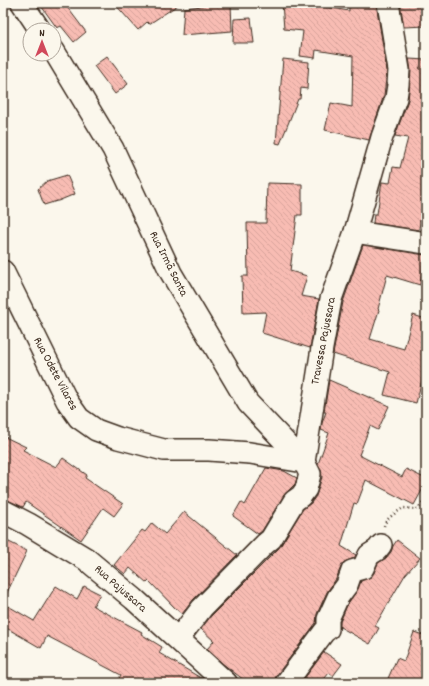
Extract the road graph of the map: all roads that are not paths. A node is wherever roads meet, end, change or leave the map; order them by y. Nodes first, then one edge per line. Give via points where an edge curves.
1 (22, 3) edge
2 (388, 3) edge
3 (35, 22) edge
4 (61, 62) edge
5 (355, 232) junction
6 (426, 243) edge
7 (3, 271) edge
8 (304, 462) junction
9 (3, 511) edge
10 (380, 544) road end
11 (178, 639) junction
12 (226, 683) edge
13 (286, 683) edge

1 - 3 street
2 - 5 street, Travessa Pajussara via 399,70 398,85
4 - 8 street, Rua Irmã Santa via 113,149 171,272 239,389 248,403
5 - 6 street
5 - 8 street, Travessa Pajussara via 329,305
7 - 8 street, Rua Odete Vilares via 67,401 79,418 96,430 164,450 250,453
8 - 11 street, Travessa Pajussara via 310,474 306,489 288,509 271,538 202,608
9 - 11 main road, Rua Pajussara via 86,559
10 - 13 street via 377,550 369,555 363,568 352,571 328,619 328,629
11 - 12 main road, Rua Pajussara

